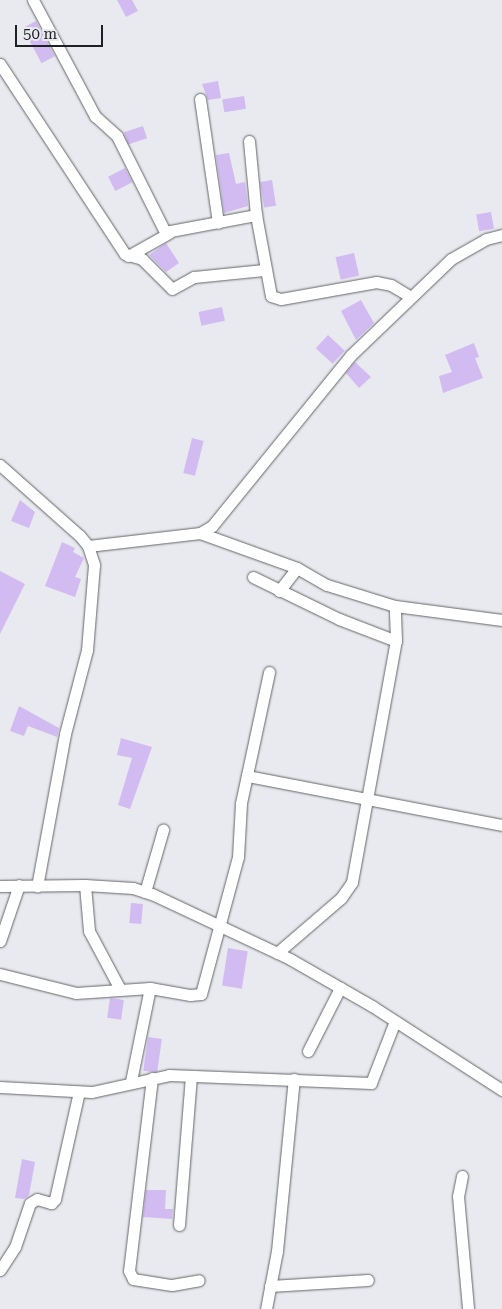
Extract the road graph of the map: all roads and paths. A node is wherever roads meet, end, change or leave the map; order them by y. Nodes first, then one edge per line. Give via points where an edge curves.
1 (33, 0) edge
2 (0, 64) edge
3 (200, 99) dead end
4 (249, 141) dead end
5 (256, 215) junction
6 (218, 223) junction
7 (169, 233) junction
8 (502, 236) edge
9 (128, 256) junction
10 (264, 270) junction
11 (411, 297) junction
12 (0, 465) edge
13 (200, 533) junction
14 (88, 546) junction
15 (297, 568) junction
16 (253, 577) dead end
17 (279, 592) junction
18 (395, 606) junction
19 (502, 620) edge
20 (396, 641) junction
21 (269, 672) dead end
22 (247, 776) junction
23 (367, 797) junction
24 (502, 825) edge
25 (163, 830) dead end
26 (19, 885) junction
27 (86, 885) junction
28 (0, 886) edge
29 (37, 886) junction
30 (145, 892) junction
31 (218, 926) junction
32 (0, 941) edge
33 (277, 953) junction
34 (0, 974) edge
35 (150, 988) junction
36 (340, 988) junction
37 (120, 989) junction
38 (395, 1021) junction
39 (308, 1051) dead end
40 (191, 1076) junction
41 (152, 1078) junction
42 (294, 1080) junction
43 (131, 1081) junction
44 (0, 1087) edge
45 (502, 1090) edge
46 (79, 1092) junction
47 (462, 1176) dead end
48 (179, 1226) dead end
49 (0, 1270) edge
50 (200, 1280) dead end
51 (368, 1280) dead end
52 (270, 1286) junction
53 (266, 1309) edge
54 (468, 1309) edge

1 - 7 street via 94,116 117,136
2 - 9 street
3 - 6 street
4 - 5 street
5 - 6 street
5 - 10 street
6 - 7 street
7 - 9 street
8 - 11 street via 466,249 433,274
9 - 10 street via 142,259 172,289 194,277
10 - 11 street via 269,293 275,298 376,282 391,285
11 - 13 street via 351,355 218,520
12 - 14 street
13 - 14 street
13 - 15 street
14 - 29 street via 94,565 87,650 63,740
15 - 17 street
15 - 18 street via 327,585
16 - 17 street
17 - 20 street
18 - 19 street
18 - 20 street
20 - 23 street
21 - 22 street
22 - 23 street
22 - 31 street via 241,803 241,842
23 - 24 street
23 - 33 street via 349,889
25 - 30 street
26 - 28 street
26 - 29 street
26 - 32 street
27 - 29 street
27 - 30 street
27 - 37 street via 89,931
30 - 31 street
31 - 33 street
31 - 35 street via 201,994
33 - 36 street
34 - 37 street via 76,992
35 - 37 street
35 - 43 street
36 - 38 street
36 - 39 street
38 - 42 street via 371,1083
38 - 45 street
40 - 41 street
40 - 42 street
40 - 48 street
41 - 43 street
41 - 50 street via 129,1271 133,1278 172,1285
42 - 52 street via 277,1251
43 - 46 street via 102,1090
44 - 46 street
46 - 49 street via 55,1200 52,1203 37,1200 30,1203 15,1247
47 - 54 street via 458,1196
51 - 52 street
52 - 53 street

